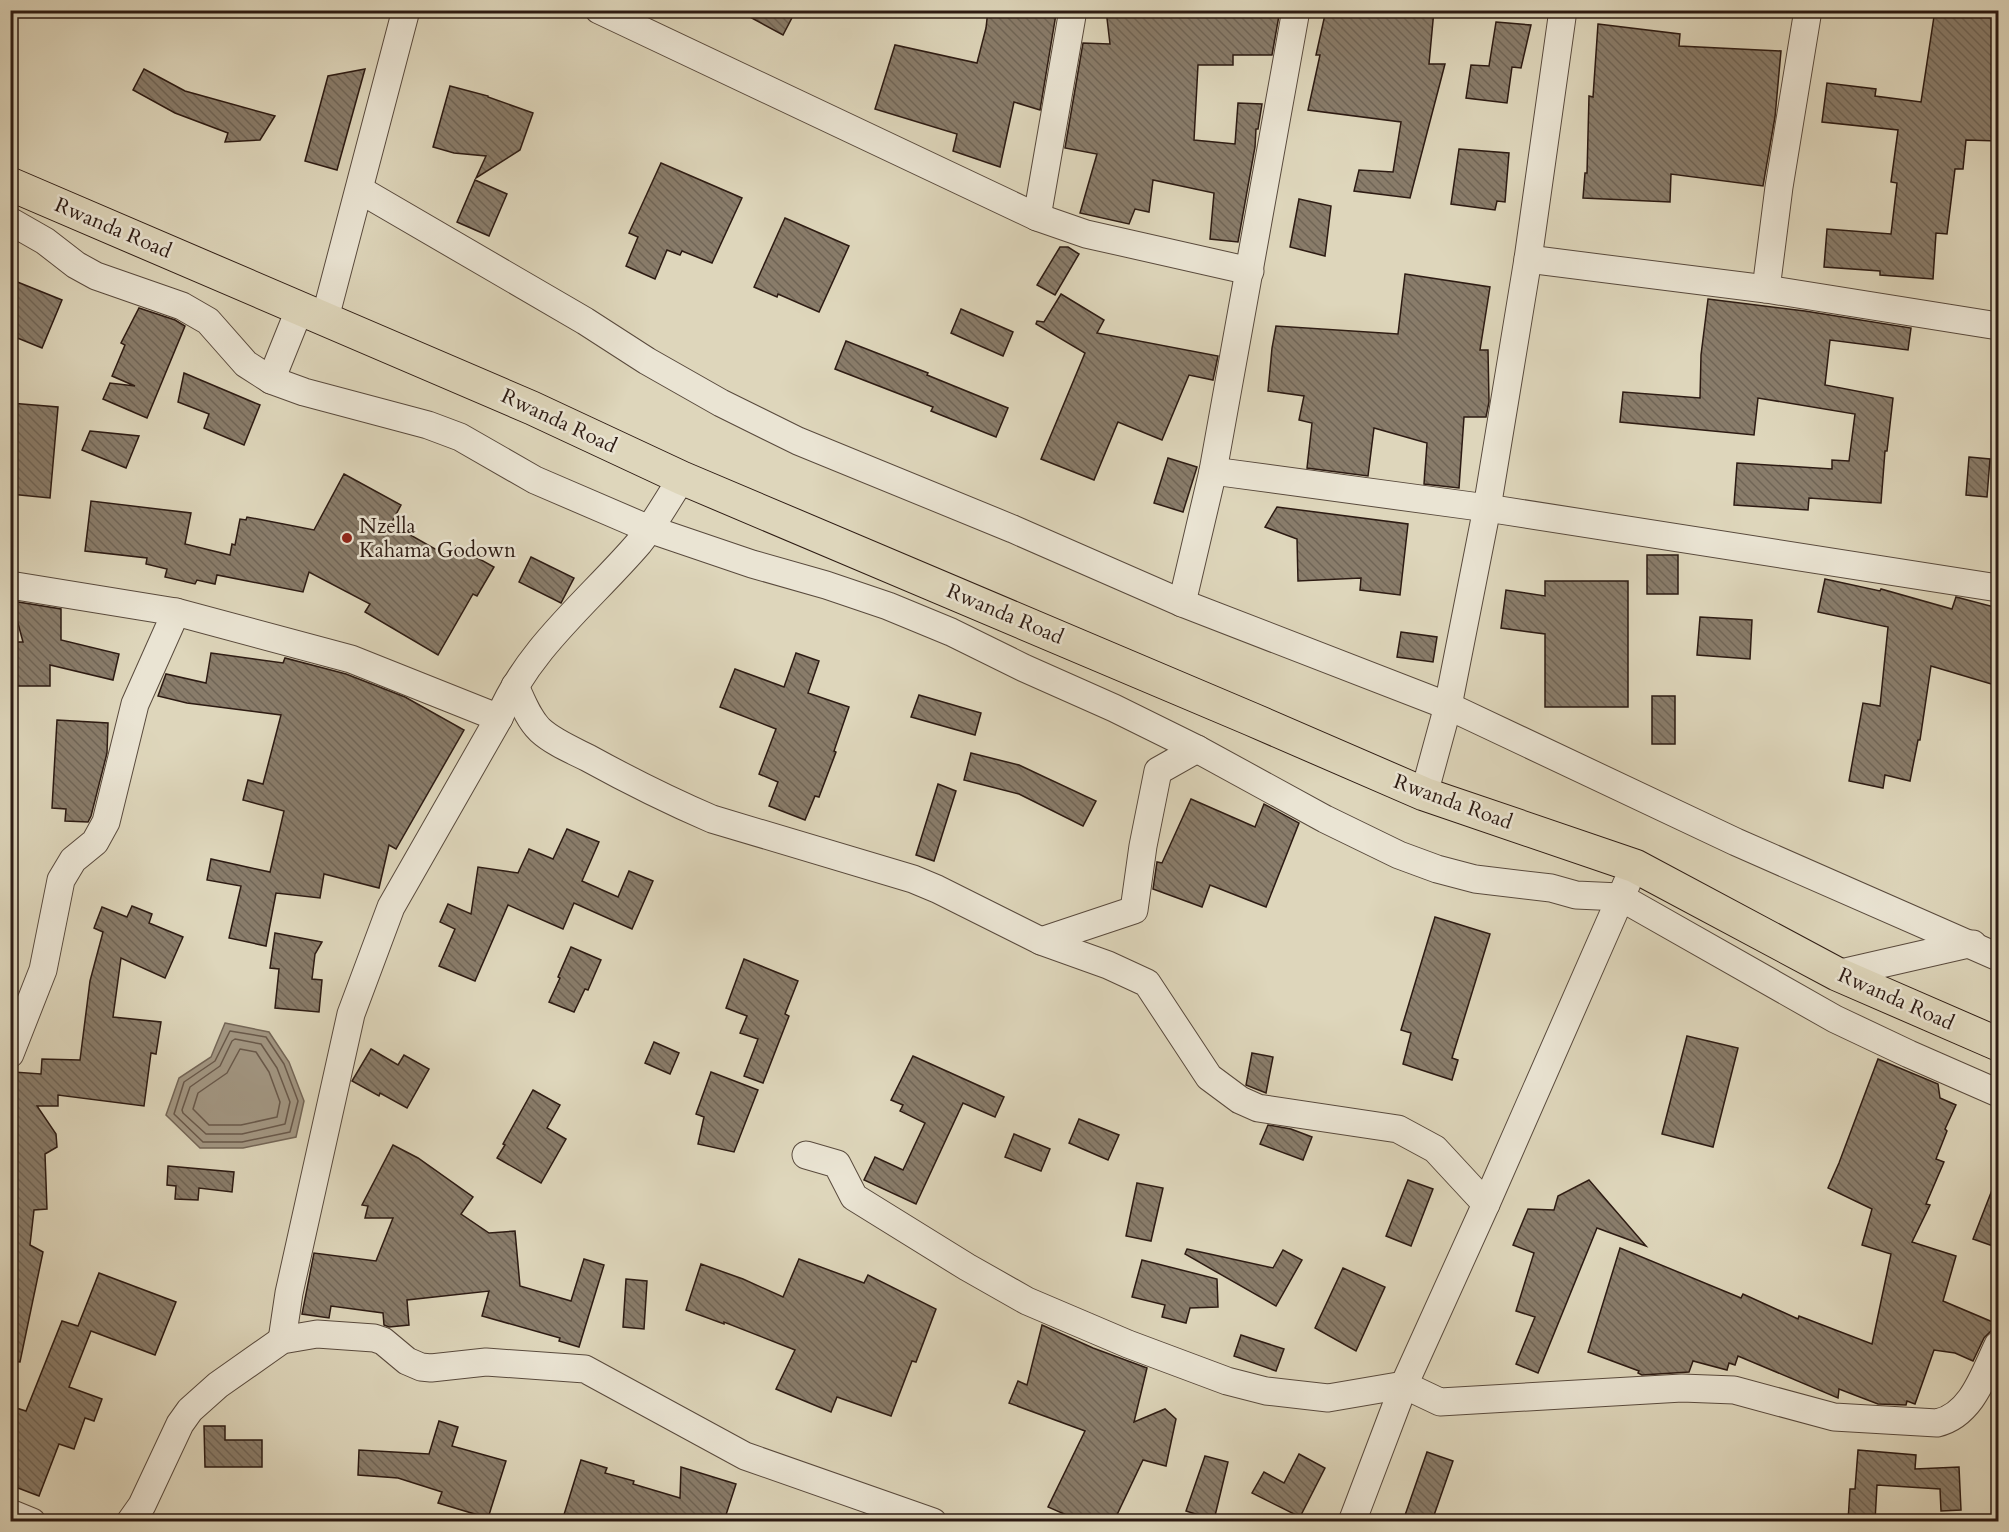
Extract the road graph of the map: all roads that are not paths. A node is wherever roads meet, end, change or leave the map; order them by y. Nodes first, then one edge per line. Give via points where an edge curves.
1 (406, 10) edge
2 (599, 10) edge
3 (1073, 10) edge
4 (1296, 10) edge
5 (1563, 10) edge
6 (1808, 10) edge
7 (10, 184) edge
8 (360, 190) junction
9 (1037, 217) junction
10 (10, 221) edge
11 (1528, 259) junction
12 (1250, 271) junction
13 (1766, 289) junction
14 (313, 313) junction
15 (1998, 326) edge
16 (272, 380) junction
17 (1213, 471) junction
18 (682, 478) junction
19 (1486, 508) junction
20 (649, 529) junction
21 (10, 585) edge
22 (1998, 588) edge
23 (1182, 603) junction
24 (176, 612) junction
25 (515, 686) junction
26 (1449, 706) junction
27 (499, 718) junction
28 (1197, 749) junction
29 (1424, 794) junction
30 (1635, 866) junction
31 (1620, 897) junction
32 (1041, 941) junction
33 (1968, 944) junction
34 (1998, 948) edge
35 (1998, 957) edge
36 (1837, 974) junction
37 (1998, 1044) edge
38 (10, 1054) edge
39 (1998, 1094) edge
40 (806, 1155) dead end
41 (1486, 1204) junction
42 (282, 1340) junction
43 (1998, 1345) edge
44 (1404, 1385) junction
45 (10, 1513) edge
46 (32, 1521) edge
47 (130, 1521) edge
48 (933, 1521) edge
49 (1352, 1521) edge

1 - 8 street
2 - 9 street
3 - 9 street
4 - 12 street
5 - 11 street
6 - 13 street
7 - 14 highway, Rwanda Road
8 - 14 street
8 - 23 street via 721,403 798,441
9 - 12 street via 1086,234
10 - 16 street via 96,276 182,306 208,321 246,364
11 - 13 street
11 - 19 street
12 - 17 street
13 - 15 street
14 - 16 street
14 - 18 highway, Rwanda Road
16 - 20 street via 428,424 460,437 535,480
17 - 19 street
17 - 23 street
18 - 20 street
18 - 29 highway, Rwanda Road
19 - 22 street
19 - 26 street
20 - 25 street via 554,632
20 - 28 street via 867,599 951,632
21 - 24 street
23 - 26 street
24 - 27 street via 351,659
24 - 38 street via 135,704 104,828 95,842 73,860 61,880 43,970
25 - 27 street
25 - 32 street via 542,731 637,784 712,819 913,879
26 - 29 street
26 - 33 street via 1736,842
27 - 42 street via 391,906 351,1014 288,1293
28 - 31 street via 1325,819 1437,870 1576,895
28 - 32 street via 1158,771 1134,910
29 - 30 highway, Rwanda Road
30 - 31 street
30 - 36 highway, Rwanda Road
31 - 39 street via 1835,1019
31 - 41 street
32 - 41 street via 1147,983 1209,1077 1240,1100 1258,1108 1406,1132 1435,1149
33 - 34 street
33 - 35 street
33 - 36 street
36 - 37 highway, Rwanda Road
40 - 44 street via 837,1164 854,1197 967,1267 1027,1301 1128,1344 1227,1381 1266,1391 1328,1398
41 - 44 street
42 - 47 street via 218,1384 190,1410
42 - 48 street via 317,1334 374,1338 407,1362 431,1368 486,1362 585,1369 746,1456
43 - 44 street via 1968,1404 1949,1420 1937,1423 1834,1417 1719,1388 1440,1402
44 - 49 street
45 - 46 street

